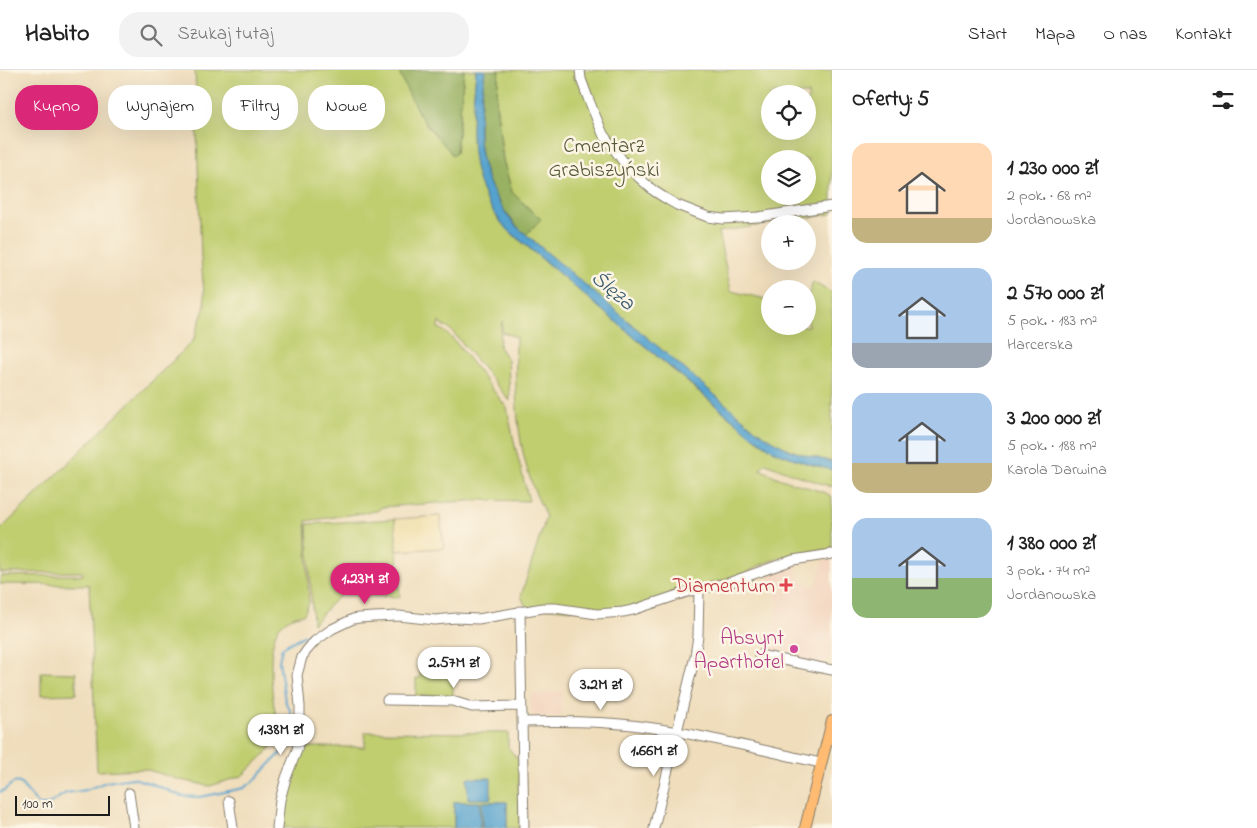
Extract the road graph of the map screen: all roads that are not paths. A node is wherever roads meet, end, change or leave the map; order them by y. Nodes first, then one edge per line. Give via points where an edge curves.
1 (580, 70) edge
2 (832, 206) edge
3 (832, 554) edge
4 (699, 590) junction
5 (520, 612) junction
6 (759, 655) dead end
7 (832, 670) edge
8 (387, 700) dead end
9 (521, 706) junction
10 (522, 722) junction
11 (831, 727) edge
12 (678, 731) junction
13 (821, 763) junction
14 (130, 795) dead end
15 (229, 801) dead end
16 (134, 828) edge
17 (233, 828) edge
18 (277, 828) edge
19 (524, 828) edge
20 (654, 828) edge
21 (806, 828) edge

1 - 2 street via 603,134 628,168 654,191 677,205 723,219
3 - 4 street via 793,560
4 - 5 street via 616,613 597,614 555,608
4 - 12 street via 698,636
5 - 9 street
5 - 18 street via 478,619 359,618 319,637 304,653 297,675 300,706 298,744 280,800
6 - 7 street
8 - 9 street via 452,701 472,707
9 - 10 street
10 - 12 street via 601,722
10 - 19 street
11 - 13 main road
12 - 13 street
12 - 20 street
13 - 21 main road
14 - 16 street
15 - 17 street

